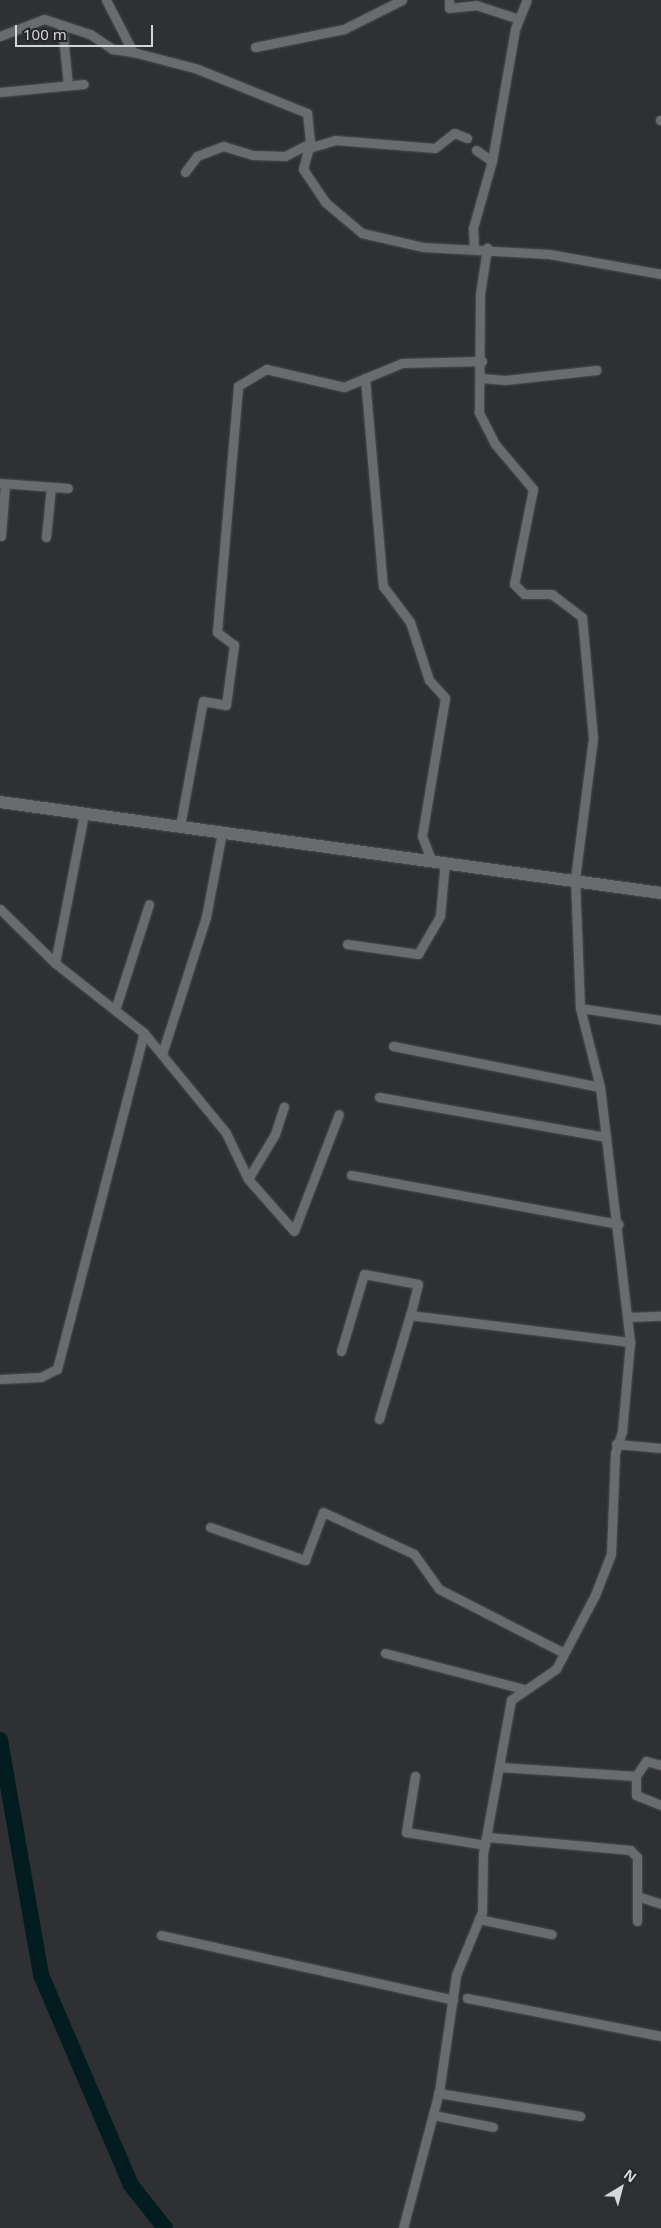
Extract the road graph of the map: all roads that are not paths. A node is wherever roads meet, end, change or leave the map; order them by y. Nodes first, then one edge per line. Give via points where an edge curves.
1 (106, 0) edge
2 (402, 0) edge
3 (449, 0) edge
4 (527, 0) edge
5 (519, 19) junction
6 (62, 26) junction
7 (0, 36) edge
8 (255, 47) dead end
9 (133, 52) junction
10 (84, 84) dead end
11 (68, 85) junction
12 (0, 92) edge
13 (467, 138) dead end
14 (309, 146) junction
15 (476, 150) dead end
16 (492, 161) junction
17 (185, 172) dead end
18 (474, 247) junction
19 (487, 248) junction
20 (661, 274) edge
21 (482, 361) junction
22 (596, 370) dead end
23 (365, 378) junction
24 (481, 378) junction
25 (2, 483) edge
26 (51, 487) junction
27 (68, 488) dead end
28 (1, 536) dead end
29 (46, 537) dead end
30 (0, 802) edge
31 (84, 814) junction
32 (180, 826) junction
33 (222, 832) junction
34 (431, 860) junction
35 (445, 861) junction
36 (574, 879) junction
37 (661, 893) edge
38 (149, 904) dead end
39 (0, 909) edge
40 (347, 944) dead end
41 (55, 963) junction
42 (580, 1008) junction
43 (115, 1010) junction
44 (661, 1020) edge
45 (144, 1033) junction
46 (393, 1046) dead end
47 (162, 1054) junction
48 (600, 1087) junction
49 (379, 1097) dead end
50 (284, 1106) dead end
51 (339, 1114) dead end
52 (607, 1137) junction
53 (351, 1175) dead end
54 (248, 1179) junction
55 (619, 1224) junction
56 (410, 1316) junction
57 (661, 1316) edge
58 (628, 1317) junction
59 (630, 1342) junction
60 (341, 1351) dead end
61 (0, 1379) edge
62 (379, 1419) dead end
63 (616, 1444) junction
64 (661, 1448) edge
65 (210, 1527) dead end
66 (564, 1653) junction
67 (385, 1654) dead end
68 (524, 1689) junction
69 (661, 1765) edge
70 (500, 1767) junction
71 (416, 1776) dead end
72 (636, 1776) junction
73 (661, 1805) edge
74 (486, 1841) junction
75 (637, 1896) junction
76 (661, 1904) edge
77 (479, 1919) junction
78 (637, 1921) dead end
79 (551, 1934) dead end
80 (161, 1936) dead end
81 (467, 1998) dead end
82 (453, 2000) junction
83 (661, 2036) edge
84 (438, 2093) junction
85 (433, 2115) junction
86 (580, 2116) dead end
87 (493, 2127) dead end
88 (403, 2228) edge

1 - 9 street
2 - 8 street via 344,29
3 - 5 street via 449,8 476,5
4 - 5 street
5 - 16 street
6 - 7 street via 44,20
6 - 9 street via 90,34 112,49
6 - 11 street
9 - 14 street via 195,68 301,109 308,113
10 - 11 street
11 - 12 street
13 - 14 street via 454,133 435,148 335,140
14 - 17 street via 285,156 253,155 223,146 197,156
14 - 18 street via 303,169 325,202 362,233 424,247
15 - 16 street
16 - 18 street via 473,228
18 - 19 street
19 - 20 street
19 - 21 street via 480,294
21 - 23 street via 402,363
21 - 24 street
22 - 24 street via 505,380
23 - 32 street via 344,387 266,370 238,386 217,632 234,645 226,705 204,701
23 - 34 street via 383,586 410,622 429,680 445,698 422,836
24 - 36 street via 479,412 496,444 532,489 514,584 524,594 552,594 582,617 593,738
25 - 26 street
25 - 28 street
26 - 27 street
26 - 29 street
30 - 31 main road
31 - 32 main road
31 - 41 street
32 - 33 main road
33 - 34 main road
33 - 47 street via 206,917
34 - 35 main road
35 - 36 main road
35 - 40 street via 440,916 418,954
36 - 37 main road
36 - 42 street
38 - 43 street
39 - 41 street
41 - 43 street
42 - 44 street
42 - 48 street
43 - 45 street
45 - 47 street
45 - 61 street via 57,1369 41,1377
46 - 48 street
47 - 54 street via 226,1133
48 - 52 street
49 - 52 street
50 - 54 street via 275,1134
51 - 54 street via 294,1231
52 - 55 street
53 - 55 street
55 - 58 street
56 - 59 street
56 - 60 street via 418,1284 364,1274
56 - 62 street
57 - 58 street
58 - 59 street
59 - 63 street via 622,1432
63 - 64 street
63 - 66 street via 610,1554
65 - 66 street via 305,1560 323,1512 414,1554 439,1589
66 - 68 street via 556,1669
67 - 68 street
68 - 70 street via 511,1700
69 - 72 street via 646,1761
70 - 72 street
70 - 74 street
71 - 74 street via 406,1832
72 - 73 street via 636,1795
74 - 75 street via 630,1850 637,1858
74 - 77 street
75 - 76 street
75 - 78 street
77 - 79 street
77 - 82 street via 466,1944
80 - 82 street
81 - 83 street
82 - 84 street
84 - 85 street
84 - 86 street
85 - 87 street
85 - 88 street

